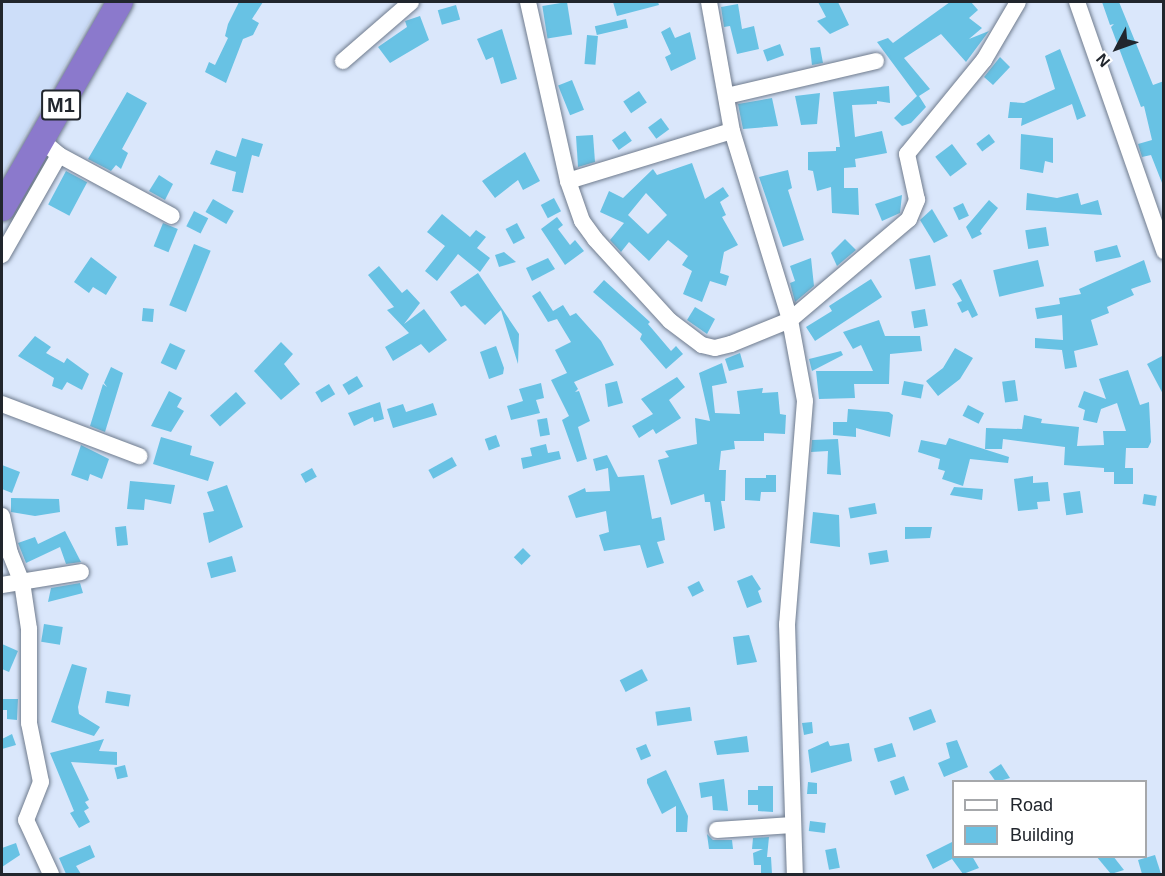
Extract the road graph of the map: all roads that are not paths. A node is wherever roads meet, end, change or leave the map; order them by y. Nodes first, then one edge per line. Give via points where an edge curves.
1 (120, 2) edge
2 (411, 2) edge
3 (709, 2) edge
4 (1018, 2) edge
5 (1077, 2) edge
6 (531, 3) edge
7 (343, 61) dead end
8 (876, 61) dead end
9 (727, 96) junction
10 (732, 131) junction
11 (50, 148) junction
12 (568, 182) junction
13 (2, 208) edge
14 (172, 216) dead end
15 (1164, 251) edge
16 (2, 255) edge
17 (790, 320) junction
18 (2, 404) edge
19 (139, 456) dead end
20 (2, 516) edge
21 (81, 572) dead end
22 (22, 582) junction
23 (2, 585) edge
24 (792, 825) junction
25 (717, 830) dead end
26 (51, 874) edge
27 (795, 874) edge

1 - 11 highway, M1
2 - 7 street
3 - 9 street
4 - 17 street via 984,60 907,154 917,200 909,219
5 - 15 street
6 - 12 street
8 - 9 street
9 - 10 street
10 - 12 street
10 - 17 street
11 - 13 highway, M1
11 - 14 street
11 - 16 street
12 - 17 street via 582,221 595,239 687,336 715,348
17 - 24 street via 805,401 787,624 792,699
18 - 19 street
20 - 22 street via 10,553
21 - 22 street
22 - 23 street
22 - 26 street via 29,629 30,730 41,782 27,809 26,820
24 - 25 street
24 - 27 street

